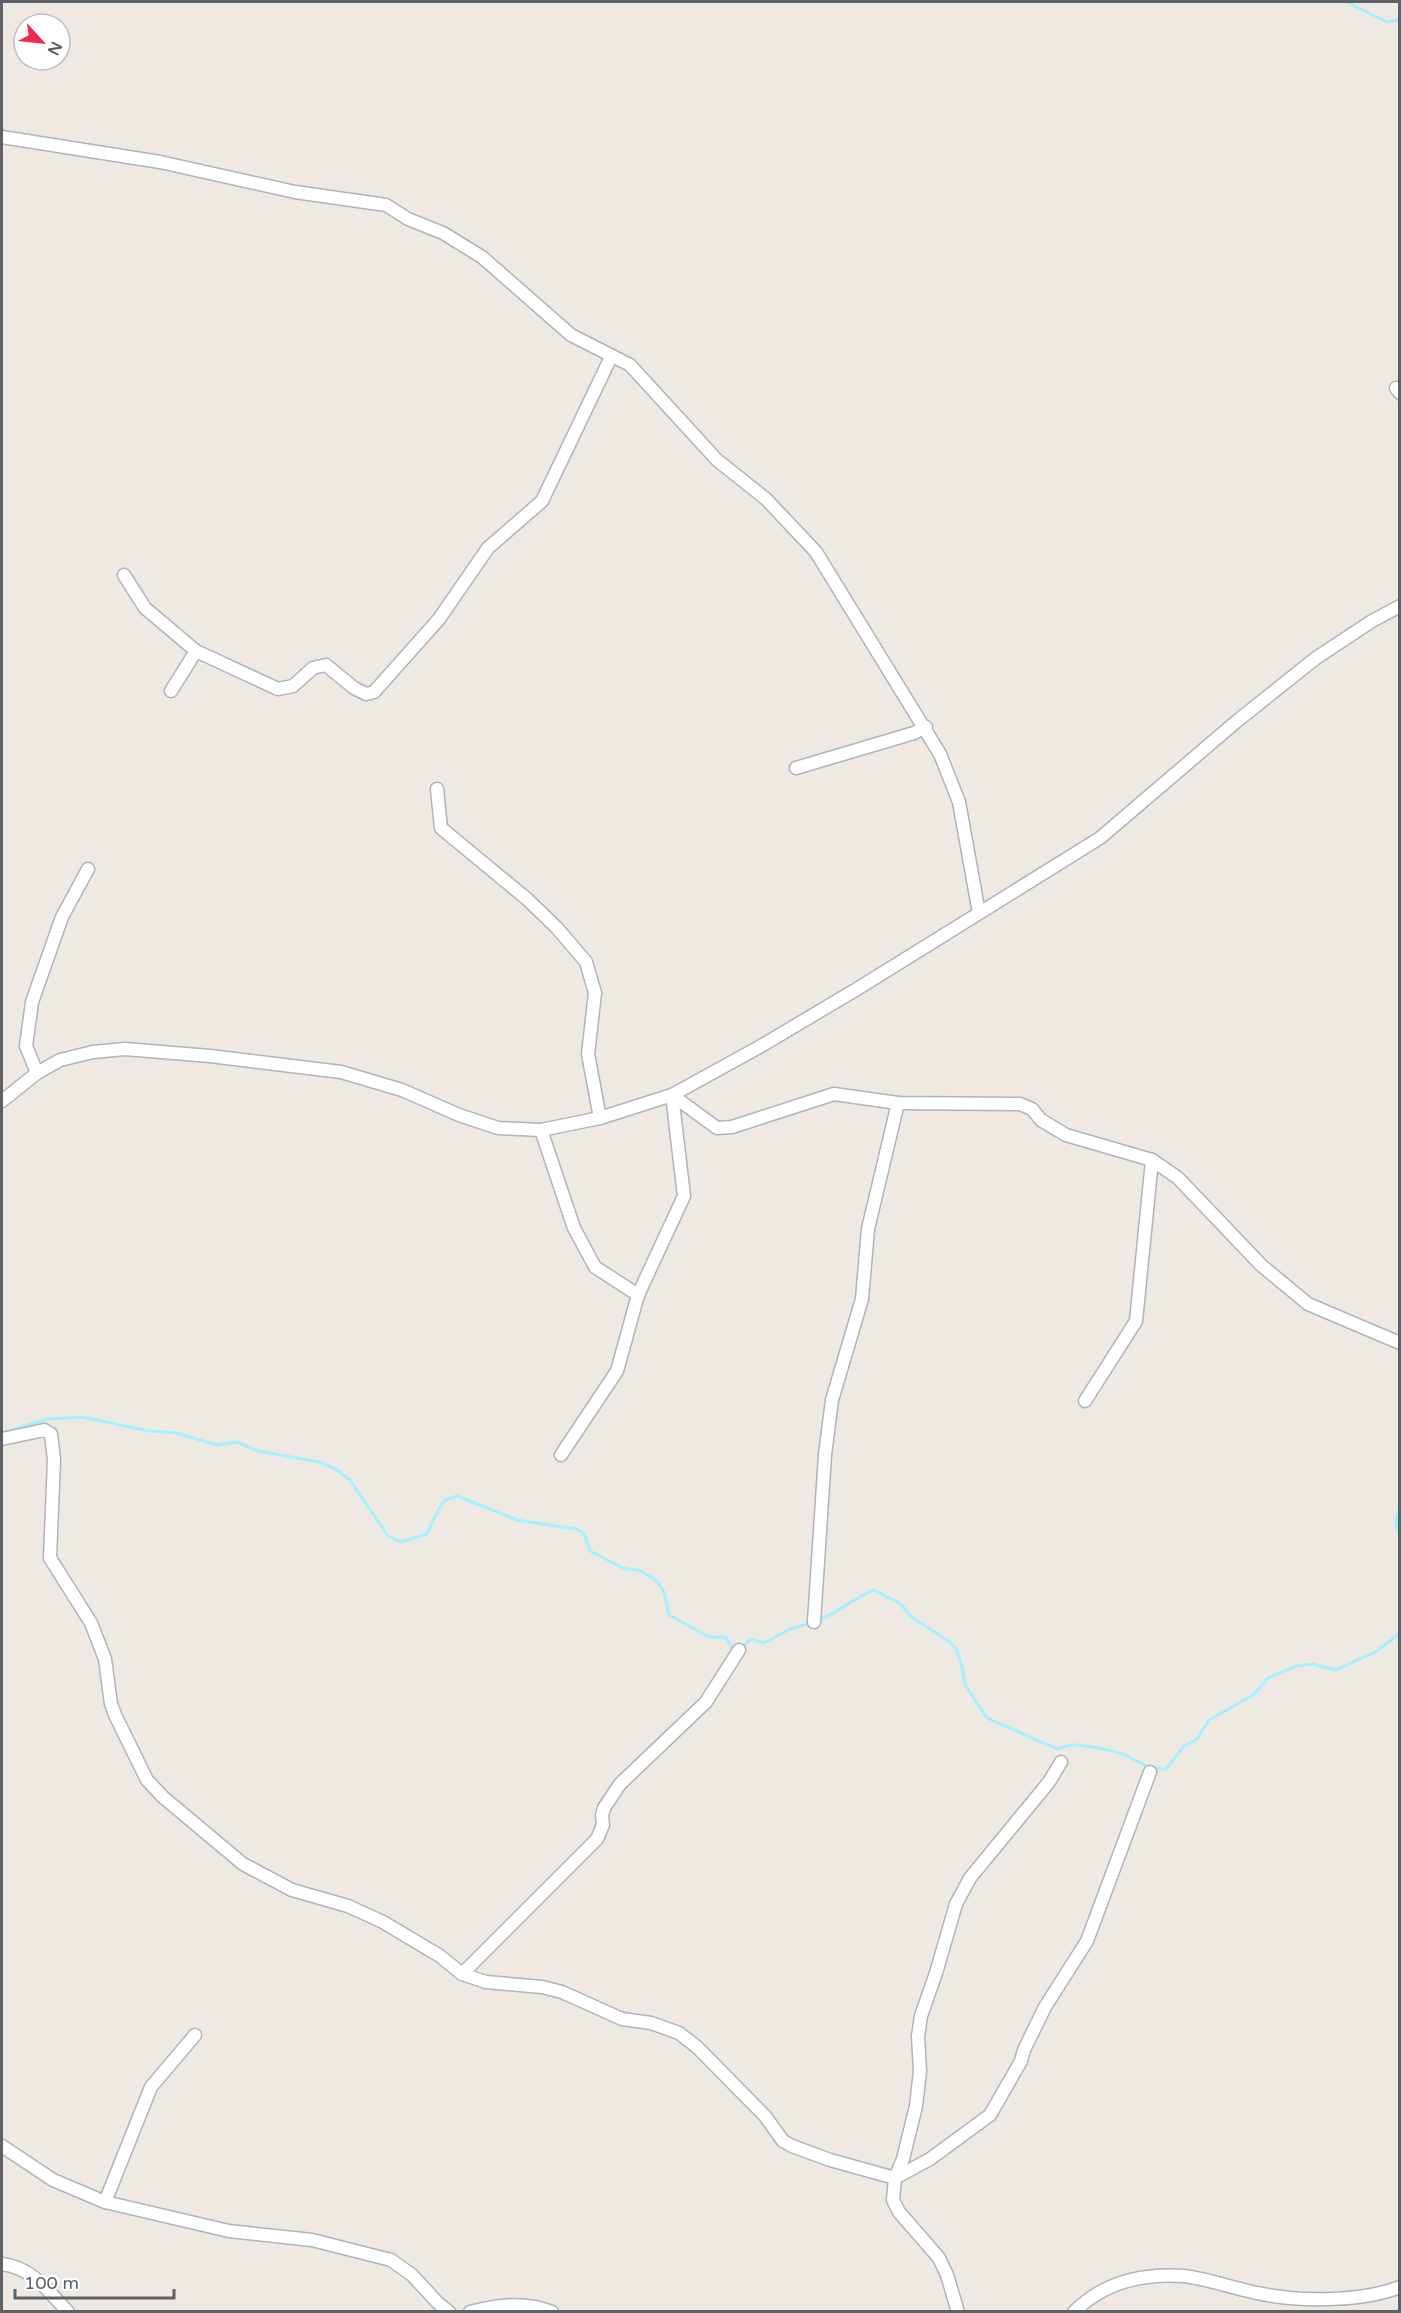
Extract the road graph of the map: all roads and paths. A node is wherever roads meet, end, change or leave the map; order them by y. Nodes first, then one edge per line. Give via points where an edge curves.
1 (2, 137) edge
2 (611, 357) junction
3 (124, 575) dead end
4 (1400, 606) edge
5 (196, 651) junction
6 (171, 691) dead end
7 (926, 727) junction
8 (796, 768) dead end
9 (437, 789) dead end
10 (88, 869) dead end
11 (979, 913) junction
12 (37, 1073) junction
13 (672, 1095) junction
14 (2, 1101) edge
15 (898, 1103) junction
16 (600, 1118) junction
17 (541, 1130) junction
18 (1152, 1160) junction
19 (638, 1295) junction
20 (1400, 1343) edge
21 (1085, 1401) dead end
22 (2, 1439) edge
23 (561, 1455) dead end
24 (814, 1622) dead end
25 (739, 1650) dead end
26 (1061, 1762) dead end
27 (1150, 1772) dead end
28 (462, 1974) junction
29 (195, 2035) dead end
30 (2, 2146) edge
31 (895, 2178) junction
32 (105, 2202) junction
33 (2, 2264) edge
34 (1400, 2287) edge
35 (68, 2312) edge
36 (449, 2312) edge
37 (470, 2312) edge
38 (552, 2312) edge
39 (958, 2312) edge
40 (1074, 2312) edge

1 - 2 street via 160,162 295,192 386,205 482,257 571,335
2 - 5 street via 542,501 488,548 439,619 374,692 366,694 354,688 326,665 313,668 293,686 278,689
2 - 7 street via 630,364 717,460 766,499 816,552
3 - 5 street via 145,608
4 - 11 street via 1316,658 1100,838
5 - 6 street
7 - 8 street
7 - 11 street via 959,802
9 - 16 street via 441,828 527,899 586,962 595,993 588,1054
10 - 12 street via 62,917 32,1002 26,1046
11 - 13 street via 771,1041
12 - 14 street
12 - 17 street via 60,1060 93,1052 125,1049 210,1056 341,1072 402,1090 498,1128
13 - 15 street via 717,1128 732,1127 834,1094
13 - 16 street
13 - 19 street via 684,1196
15 - 18 street via 1020,1104 1066,1135
15 - 24 street via 868,1229 862,1299 832,1400
16 - 17 street
17 - 19 street via 574,1228 596,1267
18 - 20 street via 1178,1178 1261,1265 1308,1304
18 - 21 street via 1136,1321
19 - 23 street via 617,1371
22 - 28 street via 44,1430 51,1434 54,1460 50,1558 91,1623 105,1659 111,1704 147,1780 243,1864 292,1890 348,1906 383,1922 441,1956
25 - 28 street via 706,1702 620,1784 604,1808 597,1839
26 - 31 street via 1050,1782 970,1878 956,1904 921,2016 916,2106
27 - 31 street via 1087,1941 1045,2007 1021,2061 990,2115 930,2159
28 - 31 street via 486,1982 562,1992 622,2019 668,2028 688,2038 765,2116 783,2141 830,2160
29 - 32 street via 151,2087
30 - 32 street via 53,2180
31 - 39 street via 894,2205 939,2258
32 - 36 street via 229,2231 312,2240 391,2260
33 - 35 street via 18,2266 34,2277
34 - 40 street via 1379,2293 1298,2300 1185,2276 1142,2277 1108,2287
37 - 38 street via 496,2305 528,2305

